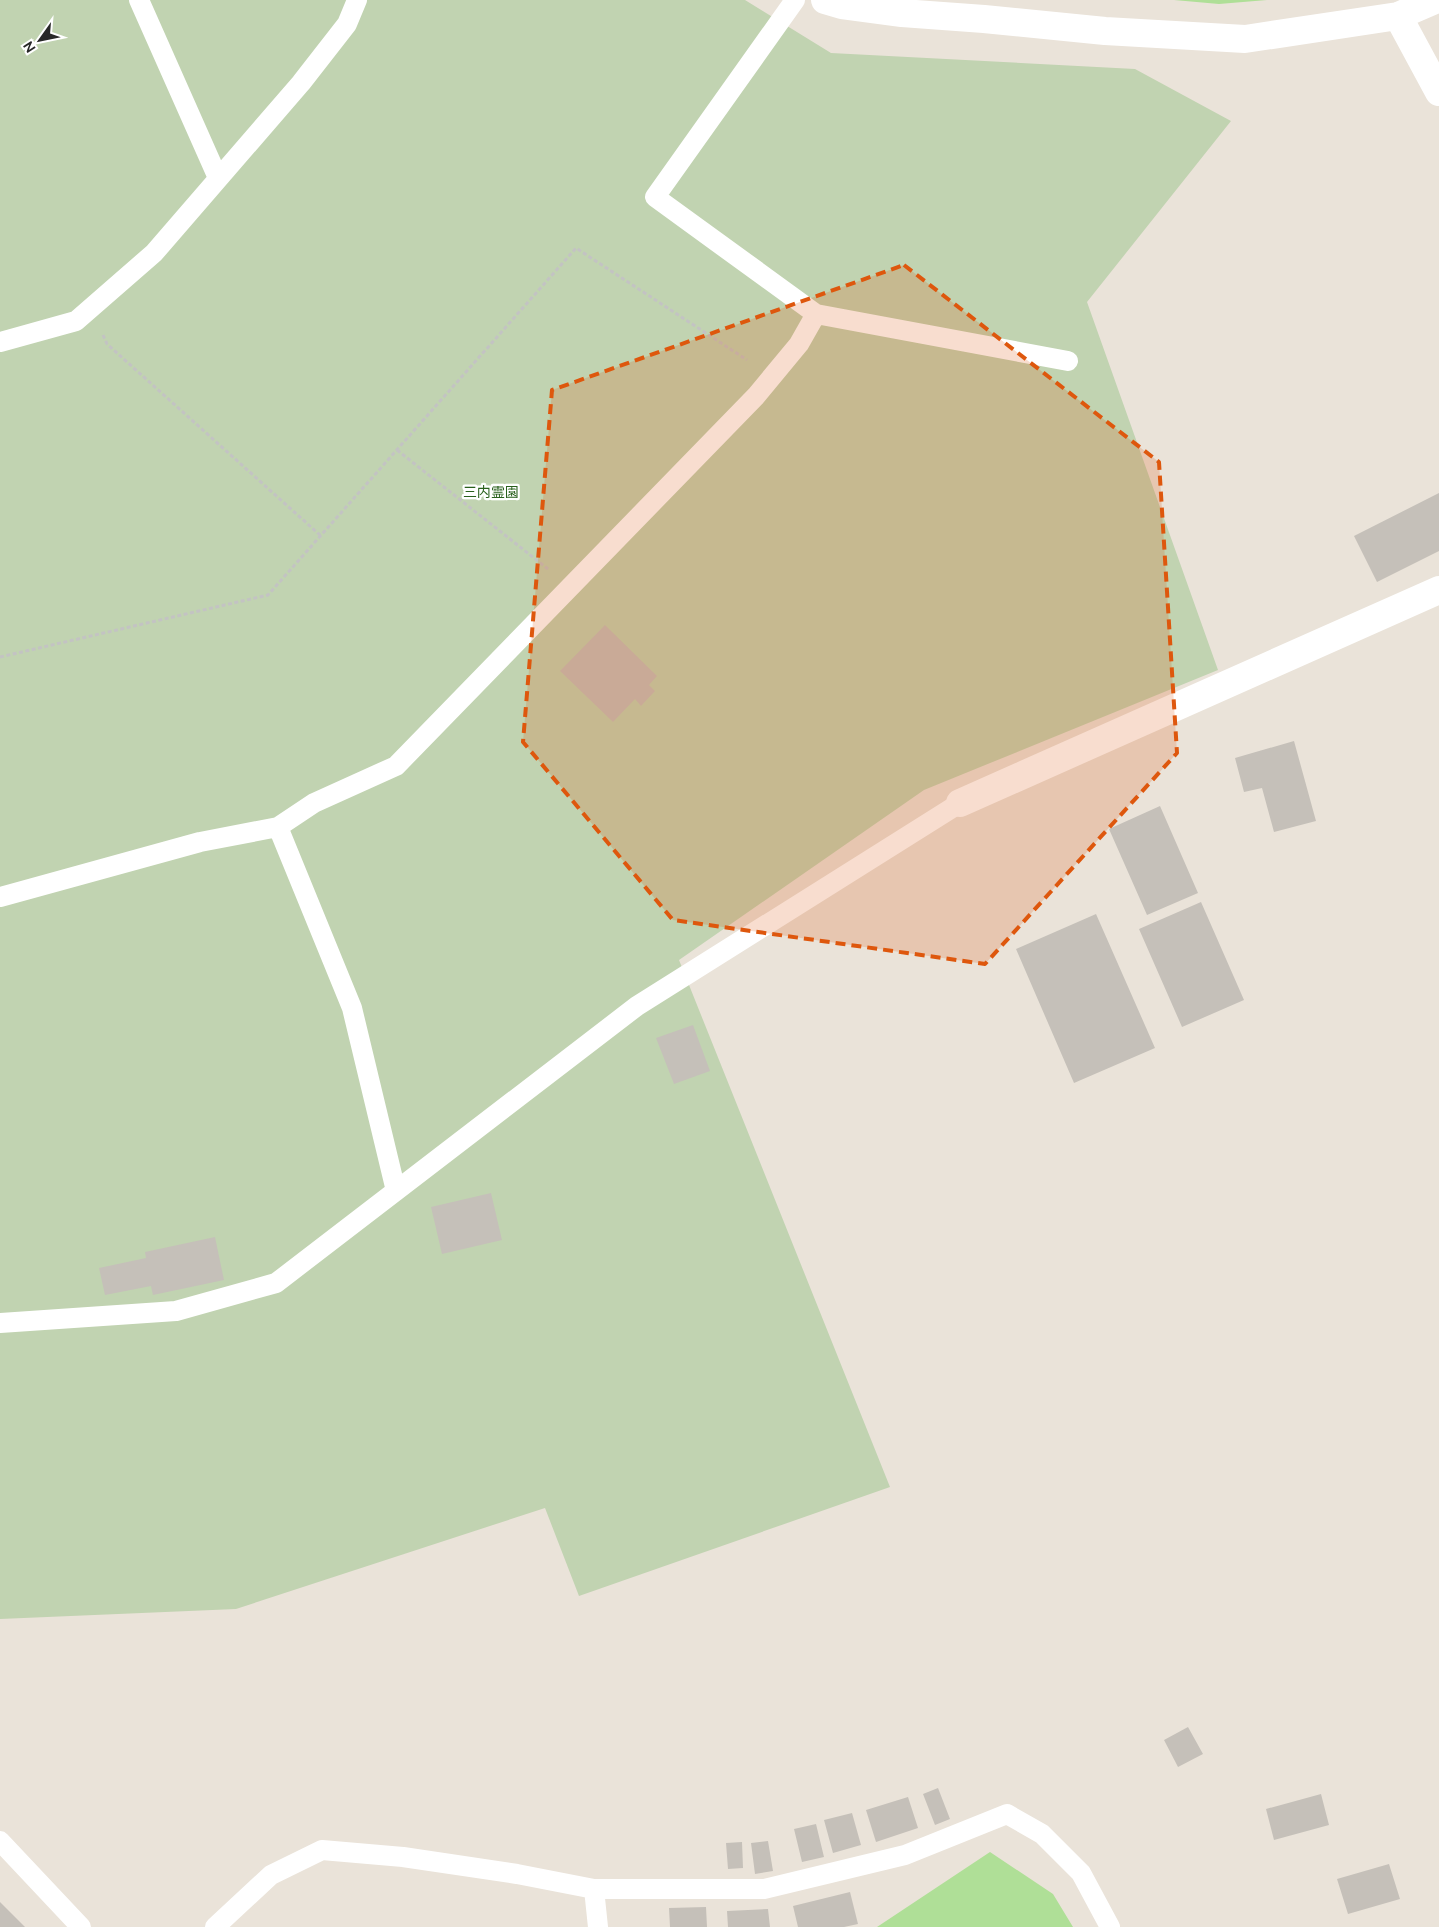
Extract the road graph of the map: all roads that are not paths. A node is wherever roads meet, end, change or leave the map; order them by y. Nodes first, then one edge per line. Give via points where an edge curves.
1 (139, 0) edge
2 (357, 0) edge
3 (795, 0) edge
4 (825, 0) edge
5 (1436, 0) edge
6 (1398, 16) junction
7 (1439, 92) edge
8 (218, 178) junction
9 (816, 314) junction
10 (0, 342) edge
11 (1068, 361) dead end
12 (1439, 590) edge
13 (960, 803) joint
14 (278, 827) junction
15 (0, 897) edge
16 (396, 1191) junction
17 (0, 1323) edge
18 (0, 1841) edge
19 (594, 1889) junction
20 (81, 1927) edge
21 (215, 1927) edge
22 (598, 1927) edge
23 (1110, 1927) edge

1 - 8 lane
2 - 8 lane via 348,24 302,83
3 - 9 lane via 655,197
4 - 6 street via 902,13 1105,31 1245,39
5 - 6 street
6 - 7 street
8 - 10 lane via 154,253 76,321
9 - 11 lane
9 - 14 lane via 799,344 756,396 396,766 314,803
12 - 13 street
13 - 16 lane via 637,1006
14 - 15 lane via 200,842
14 - 16 lane via 352,1008
16 - 17 lane via 276,1283 176,1311
18 - 20 lane
19 - 21 lane via 403,1857 322,1850 271,1875
19 - 22 lane
19 - 23 lane via 764,1889 906,1855 1007,1814 1042,1834 1081,1873

